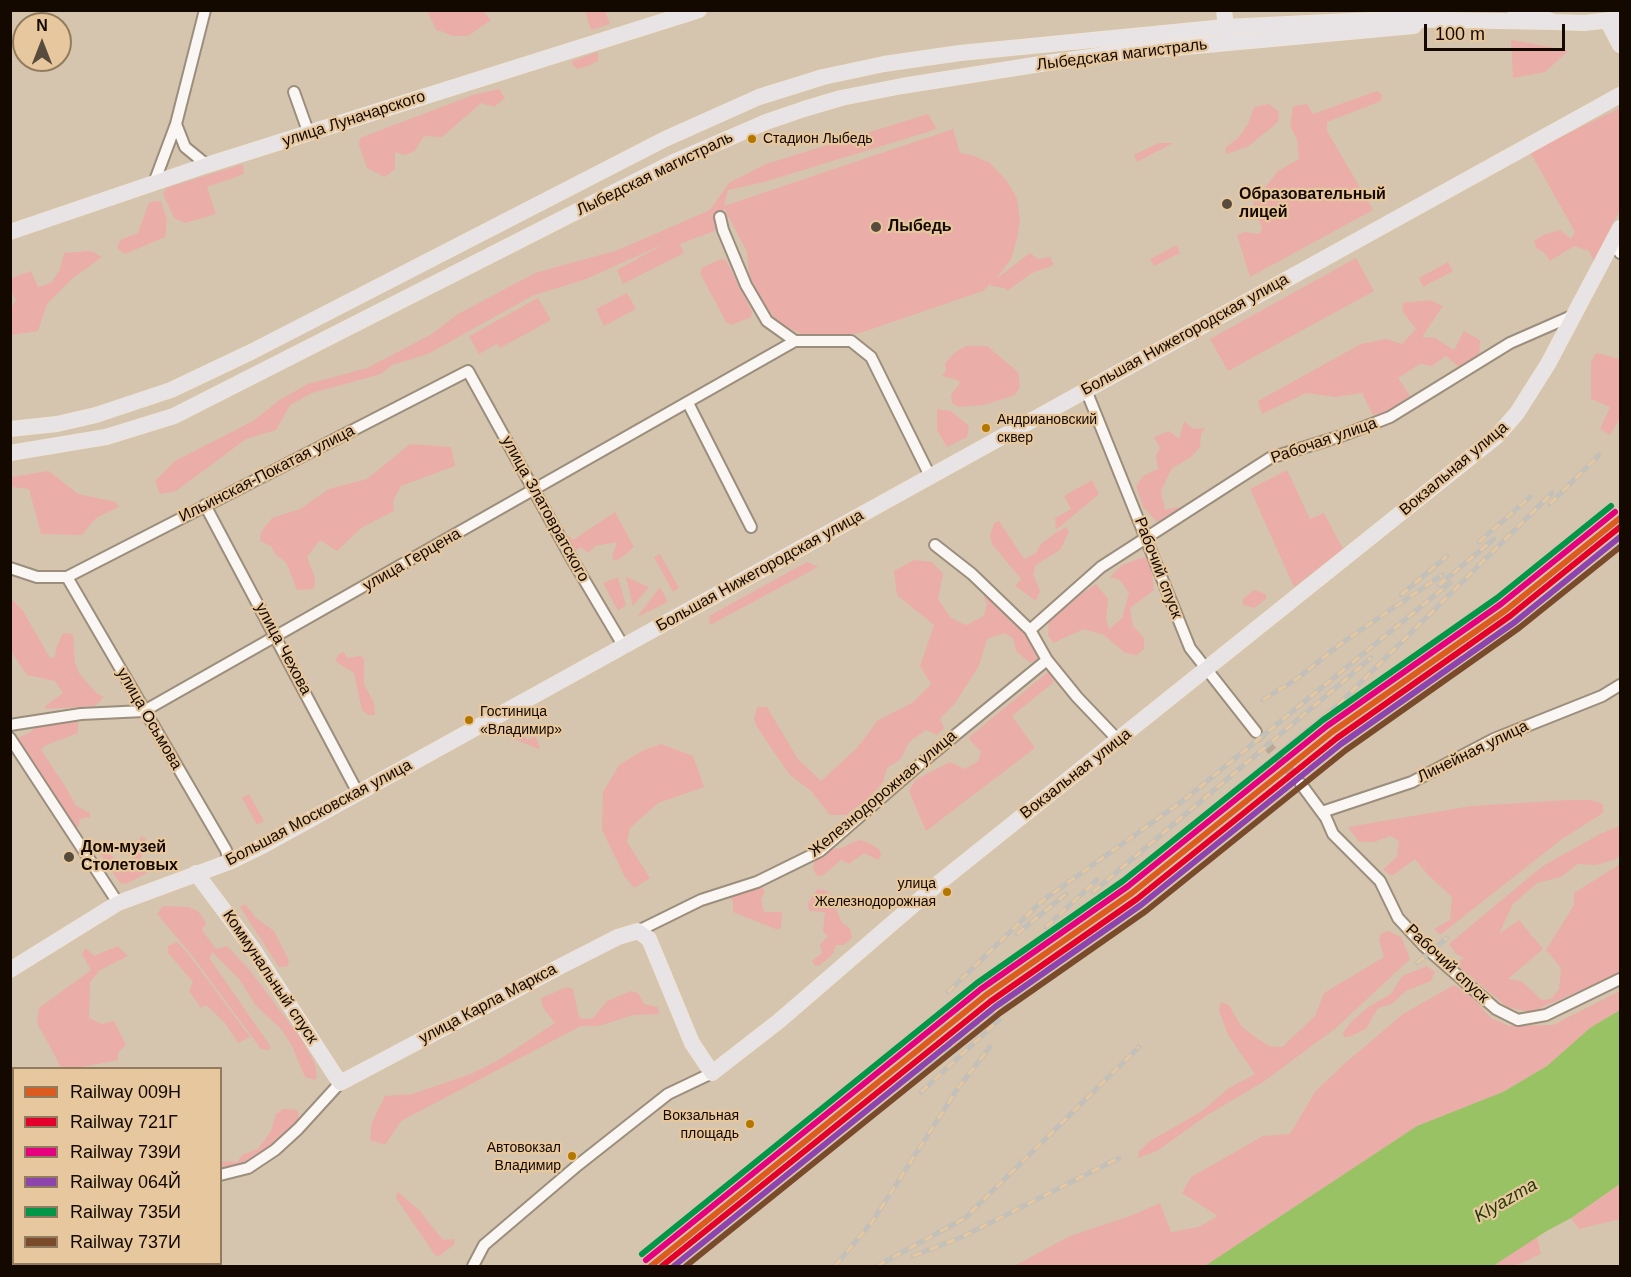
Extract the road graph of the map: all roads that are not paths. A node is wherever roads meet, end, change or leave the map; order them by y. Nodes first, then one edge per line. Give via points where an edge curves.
1 (205, 10) edge
2 (699, 10) edge
3 (1224, 10) edge
4 (1515, 10) edge
5 (1614, 20) edge
6 (1448, 21) junction
7 (1554, 22) junction
8 (1226, 27) junction
9 (1229, 43) junction
10 (1620, 45) edge
11 (294, 92) dead end
12 (1620, 95) edge
13 (176, 124) junction
14 (309, 134) junction
15 (207, 165) junction
16 (154, 183) junction
17 (720, 217) dead end
18 (10, 232) edge
19 (1618, 241) edge
20 (1574, 315) junction
21 (795, 341) junction
22 (468, 371) joint
23 (1086, 390) junction
24 (688, 403) junction
25 (10, 429) edge
26 (10, 453) edge
27 (930, 476) junction
28 (534, 491) junction
29 (205, 505) junction
30 (751, 527) dead end
31 (1147, 538) junction
32 (935, 545) dead end
33 (10, 568) edge
34 (67, 577) junction
35 (1029, 630) junction
36 (277, 636) junction
37 (624, 647) junction
38 (1047, 660) junction
39 (1206, 669) junction
40 (1620, 685) edge
41 (144, 711) junction
42 (10, 725) edge
43 (1256, 732) tunnel mouth
44 (10, 738) edge
45 (1119, 741) junction
46 (1301, 784) tunnel mouth
47 (358, 794) junction
48 (1322, 812) junction
49 (229, 862) junction
50 (196, 873) junction
51 (118, 903) junction
52 (638, 931) junction
53 (10, 970) edge
54 (1620, 979) edge
55 (712, 1073) junction
56 (340, 1083) junction
57 (222, 1174) edge
58 (473, 1266) edge

1 - 13 street
2 - 14 main road, улица Луначарского
3 - 8 main road
4 - 7 main road
5 - 7 main road, Лыбедская магистраль
5 - 10 main road
6 - 7 main road, Лыбедская магистраль
6 - 8 main road, Лыбедская магистраль via 1329,20
6 - 9 main road, Лыбедская магистраль via 1385,31
8 - 9 main road
8 - 25 main road, Лыбедская магистраль via 916,59 823,77 759,97 665,139 171,390 96,415
9 - 26 main road, Лыбедская магистраль via 1057,61 913,84 841,98 785,115 676,161 174,416 106,437
11 - 14 street
12 - 23 main road, Большая Нижегородская улица
13 - 15 street via 185,147
13 - 16 street
14 - 15 main road, улица Луначарского
15 - 16 main road, улица Луначарского
16 - 18 main road, улица Луначарского
17 - 21 street via 746,285 767,321
19 - 20 main road, Вокзальная улица
20 - 31 street, Рабочая улица via 1510,344 1390,417 1270,458
20 - 39 main road, Вокзальная улица via 1535,386 1497,436
21 - 24 street, улица Герцена
21 - 27 street via 851,341 871,357
22 - 28 street, улица Златовратского
22 - 29 street, Ильинская-Покатая улица
23 - 27 main road, Большая Нижегородская улица
23 - 31 street, Рабочий спуск
24 - 28 street, улица Герцена
24 - 30 street
27 - 37 main road, Большая Нижегородская улица
28 - 36 street, улица Герцена
28 - 37 street, улица Златовратского
29 - 34 street, Ильинская-Покатая улица
29 - 36 street, улица Чехова
31 - 35 street, Рабочая улица via 1101,567
31 - 39 street, Рабочий спуск via 1190,648
32 - 35 street via 972,574
33 - 34 street via 37,577
34 - 41 street, улица Осьмова
35 - 38 street
36 - 41 street, улица Герцена
36 - 47 street, улица Чехова
37 - 47 main road, Большая Московская улица
38 - 45 street
38 - 52 street, Железнодорожная улица via 820,851 757,882 701,900
39 - 43 street, Рабочий спуск
39 - 45 main road, Вокзальная улица
40 - 48 street, Линейная улица via 1602,696 1494,739 1412,782
41 - 42 street, улица Герцена via 81,714
41 - 49 street, улица Осьмова via 226,850
44 - 51 street
45 - 55 main road, Вокзальная улица via 940,882
46 - 48 street, Рабочий спуск
47 - 49 main road, Большая Московская улица
48 - 54 street, Рабочий спуск via 1333,834 1380,881 1398,918 1496,1009 1518,1020 1546,1015
49 - 50 main road, Большая Московская улица
50 - 51 main road, Большая Московская улица
50 - 56 main road, Коммунальный спуск via 253,949
51 - 53 main road, Большая Московская улица
52 - 55 main road via 649,939 692,1043
52 - 56 main road, улица Карла Маркса via 561,966
55 - 58 street, Вокзальная улица via 668,1094 578,1165 484,1245
56 - 57 street via 275,1150 248,1168

